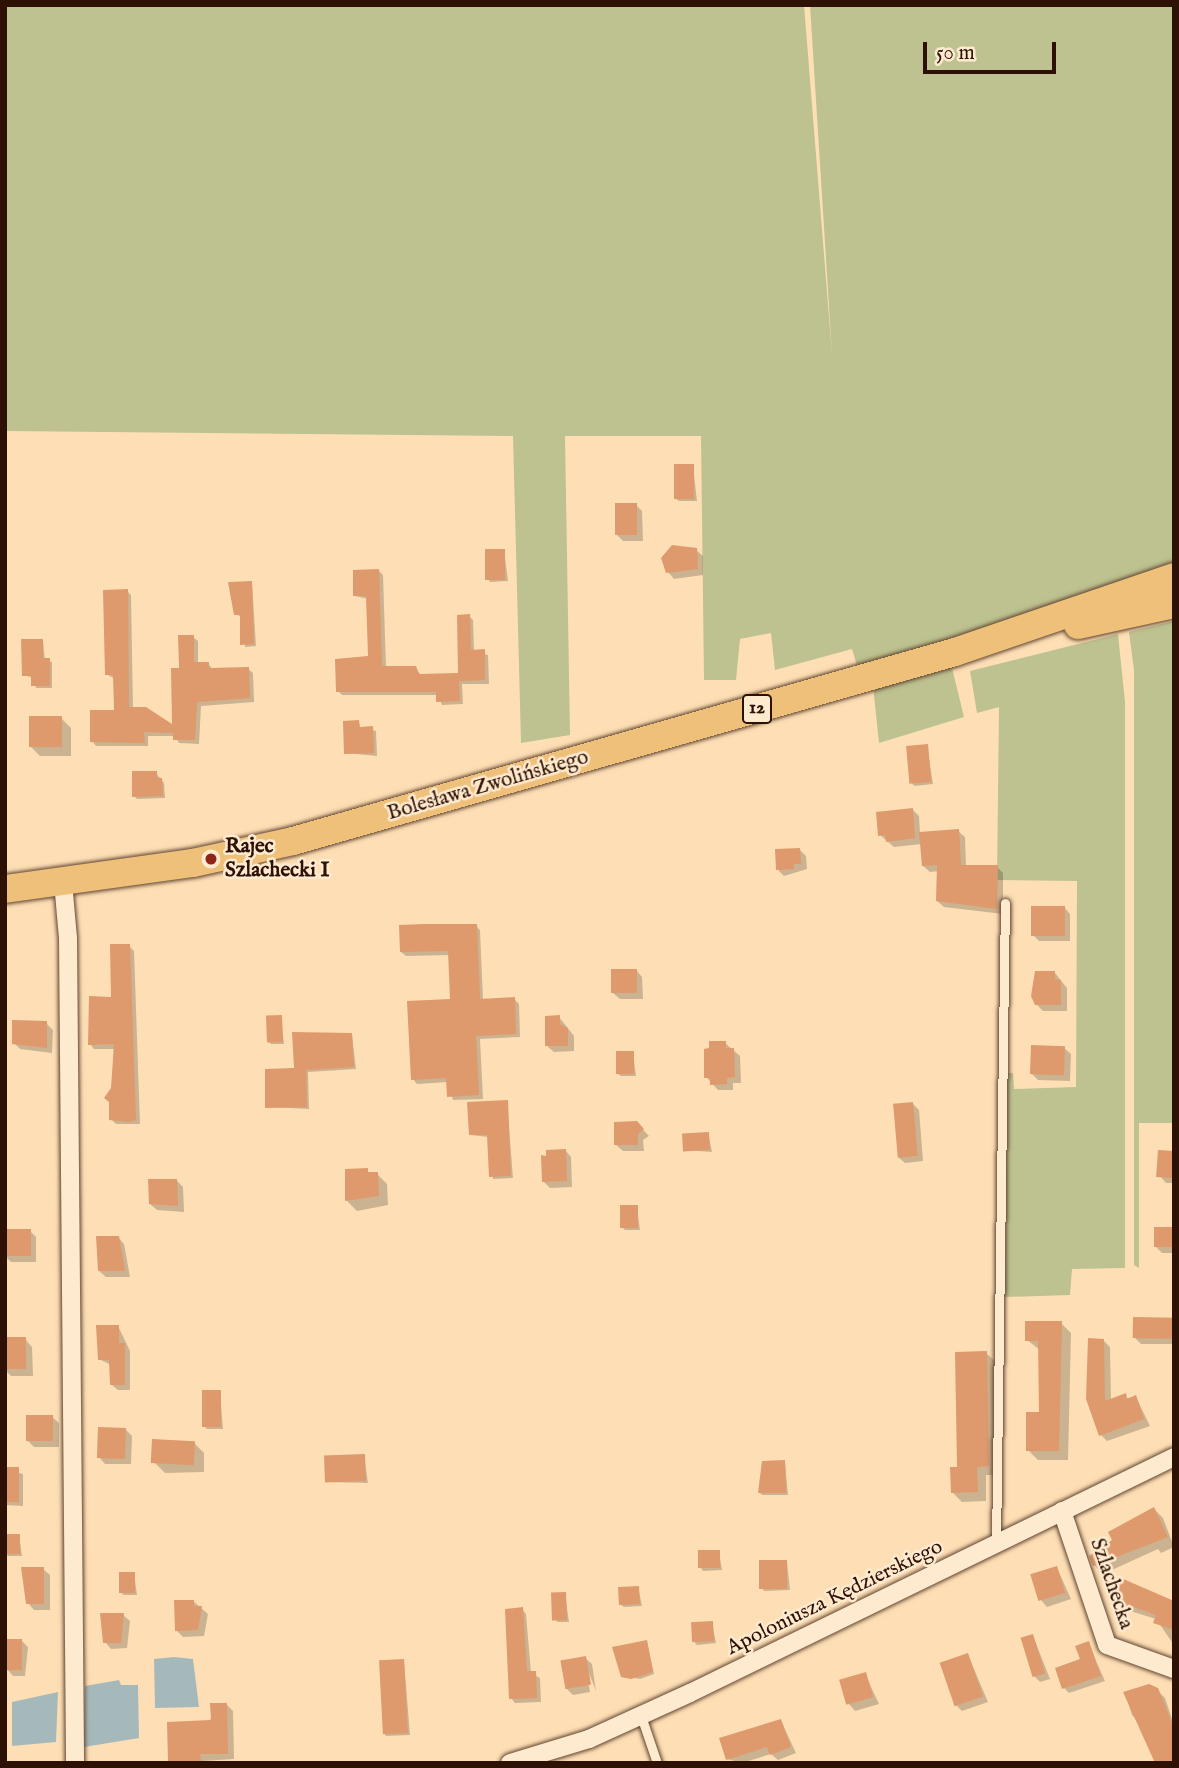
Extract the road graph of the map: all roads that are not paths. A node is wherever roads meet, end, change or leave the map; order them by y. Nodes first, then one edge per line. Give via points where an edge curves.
1 (1174, 577) edge
2 (1174, 604) edge
3 (963, 650) junction
4 (63, 882) junction
5 (5, 889) edge
6 (1005, 903) dead end
7 (1174, 1457) edge
8 (1062, 1511) junction
9 (996, 1545) junction
10 (1174, 1669) edge
11 (641, 1716) junction
12 (75, 1763) edge
13 (510, 1763) edge
14 (657, 1763) edge

1 - 3 main road, Bolesława Zwolińskiego / 12
2 - 3 main road, Bolesława Zwolińskiego / 12
3 - 4 main road, Bolesława Zwolińskiego / 12 via 293,841 193,863
4 - 5 main road, Bolesława Zwolińskiego / 12
4 - 12 street via 68,938
6 - 9 lane
7 - 8 street, Apoloniusza Kędzierskiego
8 - 9 street, Apoloniusza Kędzierskiego
8 - 10 street, Szlachecka via 1107,1646
9 - 11 street, Apoloniusza Kędzierskiego
11 - 13 street, Apoloniusza Kędzierskiego via 589,1739
11 - 14 lane

